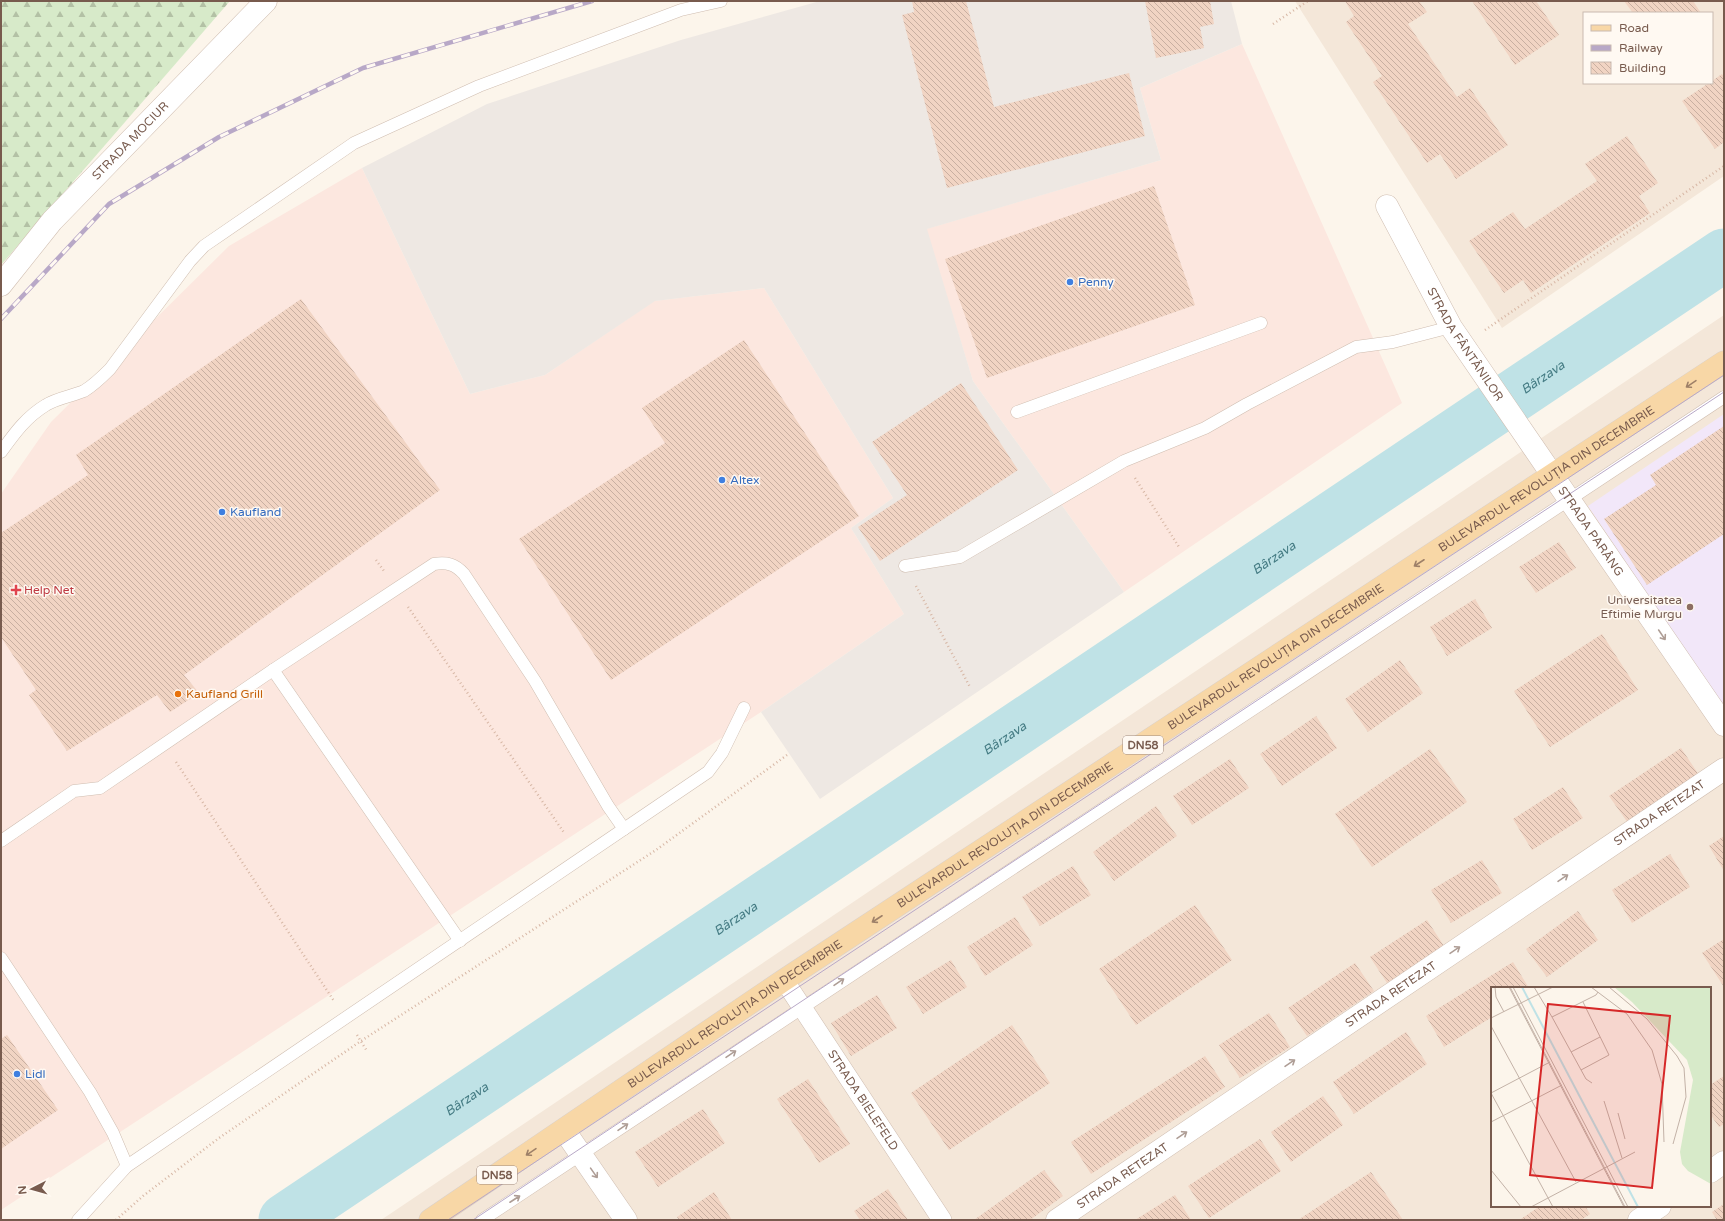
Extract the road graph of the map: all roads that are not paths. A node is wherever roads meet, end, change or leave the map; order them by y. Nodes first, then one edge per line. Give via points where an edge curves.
1 (266, 1) edge
2 (721, 1) edge
3 (1387, 206) dead end
4 (1, 286) edge
5 (1261, 323) dead end
6 (1451, 327) junction
7 (1724, 362) edge
8 (1724, 397) edge
9 (1017, 412) dead end
10 (1, 452) edge
11 (1553, 476) junction
12 (1570, 500) junction
13 (905, 566) road end
14 (273, 670) junction
15 (744, 708) dead end
16 (1724, 725) edge
17 (1724, 769) edge
18 (624, 829) junction
19 (1, 841) edge
20 (460, 941) junction
21 (1, 958) edge
22 (784, 980) junction
23 (802, 1008) junction
24 (564, 1130) junction
25 (581, 1155) junction
26 (1724, 1162) edge
27 (127, 1166) junction
28 (1711, 1171) edge
29 (1659, 1207) edge
30 (78, 1220) edge
31 (430, 1220) edge
32 (482, 1220) edge
33 (626, 1220) edge
34 (942, 1220) edge
35 (1057, 1220) edge
36 (1640, 1220) edge

1 - 4 street, STRADA MOCIUR via 52,221
2 - 10 lane via 681,10 487,83 354,143 204,246 190,261 110,369 84,390 48,404 36,412 16,431
3 - 6 street, STRADA FÂNTÂNILOR
5 - 9 lane
6 - 11 street, STRADA FÂNTÂNILOR
6 - 13 lane via 1393,342 1356,347 1205,428 1124,460 960,558
7 -> 11 main road, BULEVARDUL REVOLUȚIA DIN DECEMBRIE / DN58
8 - 12 lane
11 - 12 street, STRADA PARÂNG
11 -> 22 main road, BULEVARDUL REVOLUȚIA DIN DECEMBRIE / DN58
12 -> 16 street, STRADA PARÂNG
23 -> 12 lane
14 - 18 lane via 434,564 450,563 461,571 535,680
14 - 19 lane via 100,788 74,791
14 - 20 lane
15 - 18 lane via 722,753 708,772
35 -> 17 street, STRADA RETEZAT
18 - 20 lane
20 - 27 lane
21 - 27 lane via 90,1092 113,1133
22 - 23 street, STRADA BIELEFELD
22 - 24 main road, BULEVARDUL REVOLUȚIA DIN DECEMBRIE / DN58
25 -> 23 lane
23 - 34 street, STRADA BIELEFELD
24 - 25 street
24 -> 31 main road, BULEVARDUL REVOLUȚIA DIN DECEMBRIE / DN58
32 -> 25 lane
25 -> 33 street
26 - 28 street
27 - 30 lane
29 - 36 street

